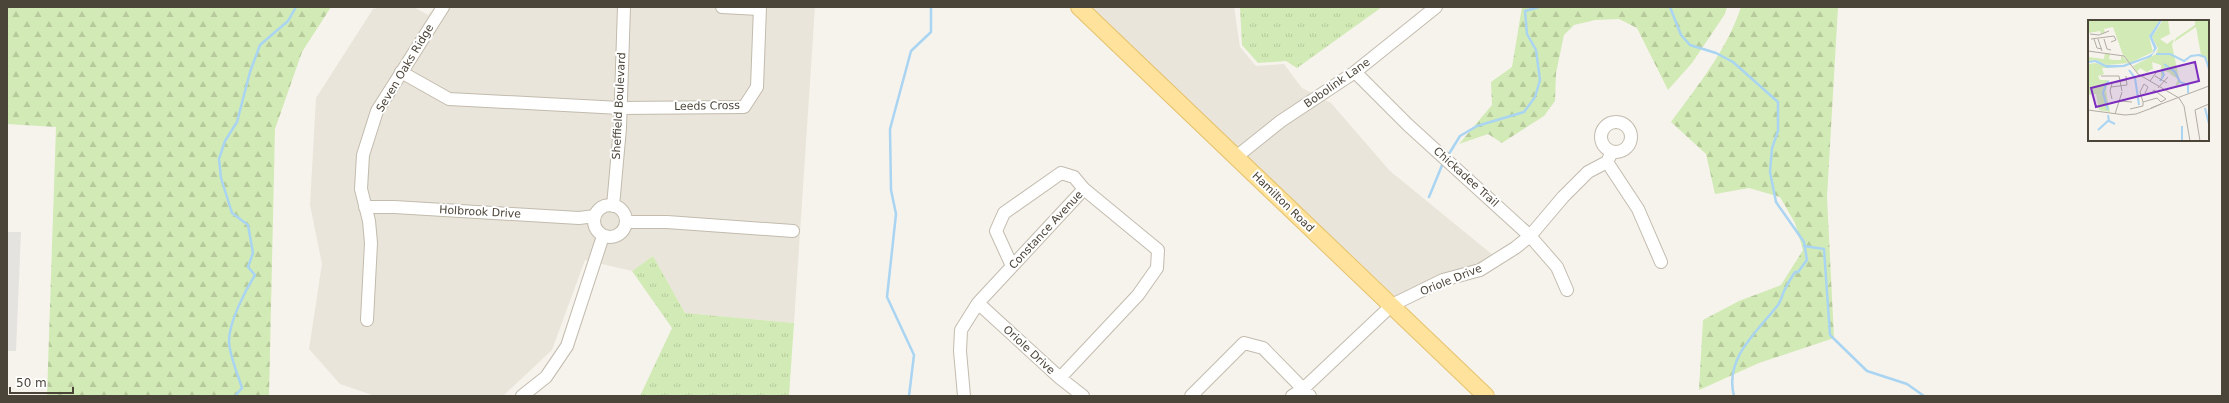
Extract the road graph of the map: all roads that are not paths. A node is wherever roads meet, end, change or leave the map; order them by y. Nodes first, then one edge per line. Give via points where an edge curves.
1 (443, 7) edge
2 (624, 7) edge
3 (722, 7) edge
4 (1080, 7) edge
5 (1436, 7) edge
6 (760, 8) edge
7 (401, 72) junction
8 (1355, 72) junction
9 (620, 108) junction
10 (1236, 157) junction
11 (1084, 189) junction
12 (613, 206) junction
13 (365, 207) junction
14 (595, 216) junction
15 (626, 222) junction
16 (793, 230) dead end
17 (603, 236) junction
18 (1530, 236) junction
19 (1661, 262) dead end
20 (1012, 266) junction
21 (1567, 290) dead end
22 (978, 303) junction
23 (1392, 305) junction
24 (367, 320) dead end
25 (1060, 378) junction
26 (1307, 393) edge
27 (522, 396) edge
28 (964, 396) edge
29 (1083, 396) edge
30 (1191, 396) edge
31 (1292, 396) edge
32 (1486, 396) edge

1 - 7 street, Seven Oaks Ridge
2 - 9 street, Sheffield Boulevard
3 - 6 street
4 - 10 main road, Hamilton Road
5 - 8 street, Bobolink Lane
6 - 9 street, Leeds Cross via 757,87 744,107
7 - 9 street via 449,99
7 - 13 street, Seven Oaks Ridge via 377,111 363,154 361,189
8 - 10 street, Bobolink Lane via 1281,121
8 - 18 street, Chickadee Trail via 1408,125
9 - 12 street, Sheffield Boulevard
10 - 23 main road, Hamilton Road
11 - 20 street, Constance Avenue
11 - 20 street via 1074,177 1061,174 1004,213 996,231
11 - 25 street, Constance Avenue via 1158,250 1156,268 1138,295
12 - 14 street via 604,207
12 - 15 street via 621,210
13 - 14 street, Holbrook Drive via 579,218
13 - 24 street, Seven Oaks Ridge via 371,243
14 - 17 street via 595,226
15 - 16 street
15 - 17 street via 623,230 616,236
17 - 27 street via 567,346 546,377
18 - 19 street, Oriole Drive via 1588,172 1610,157 1638,209
18 - 21 street, Chickadee Trail via 1558,267
18 - 23 street, Oriole Drive via 1480,270 1443,280
20 - 22 street, Constance Avenue
22 - 25 street, Oriole Drive
22 - 28 street, Constance Avenue via 960,330
23 - 26 street, Oriole Drive
23 - 32 main road, Hamilton Road
25 - 29 street, Oriole Drive
26 - 30 street via 1263,348 1244,343
26 - 31 street, Oriole Drive

